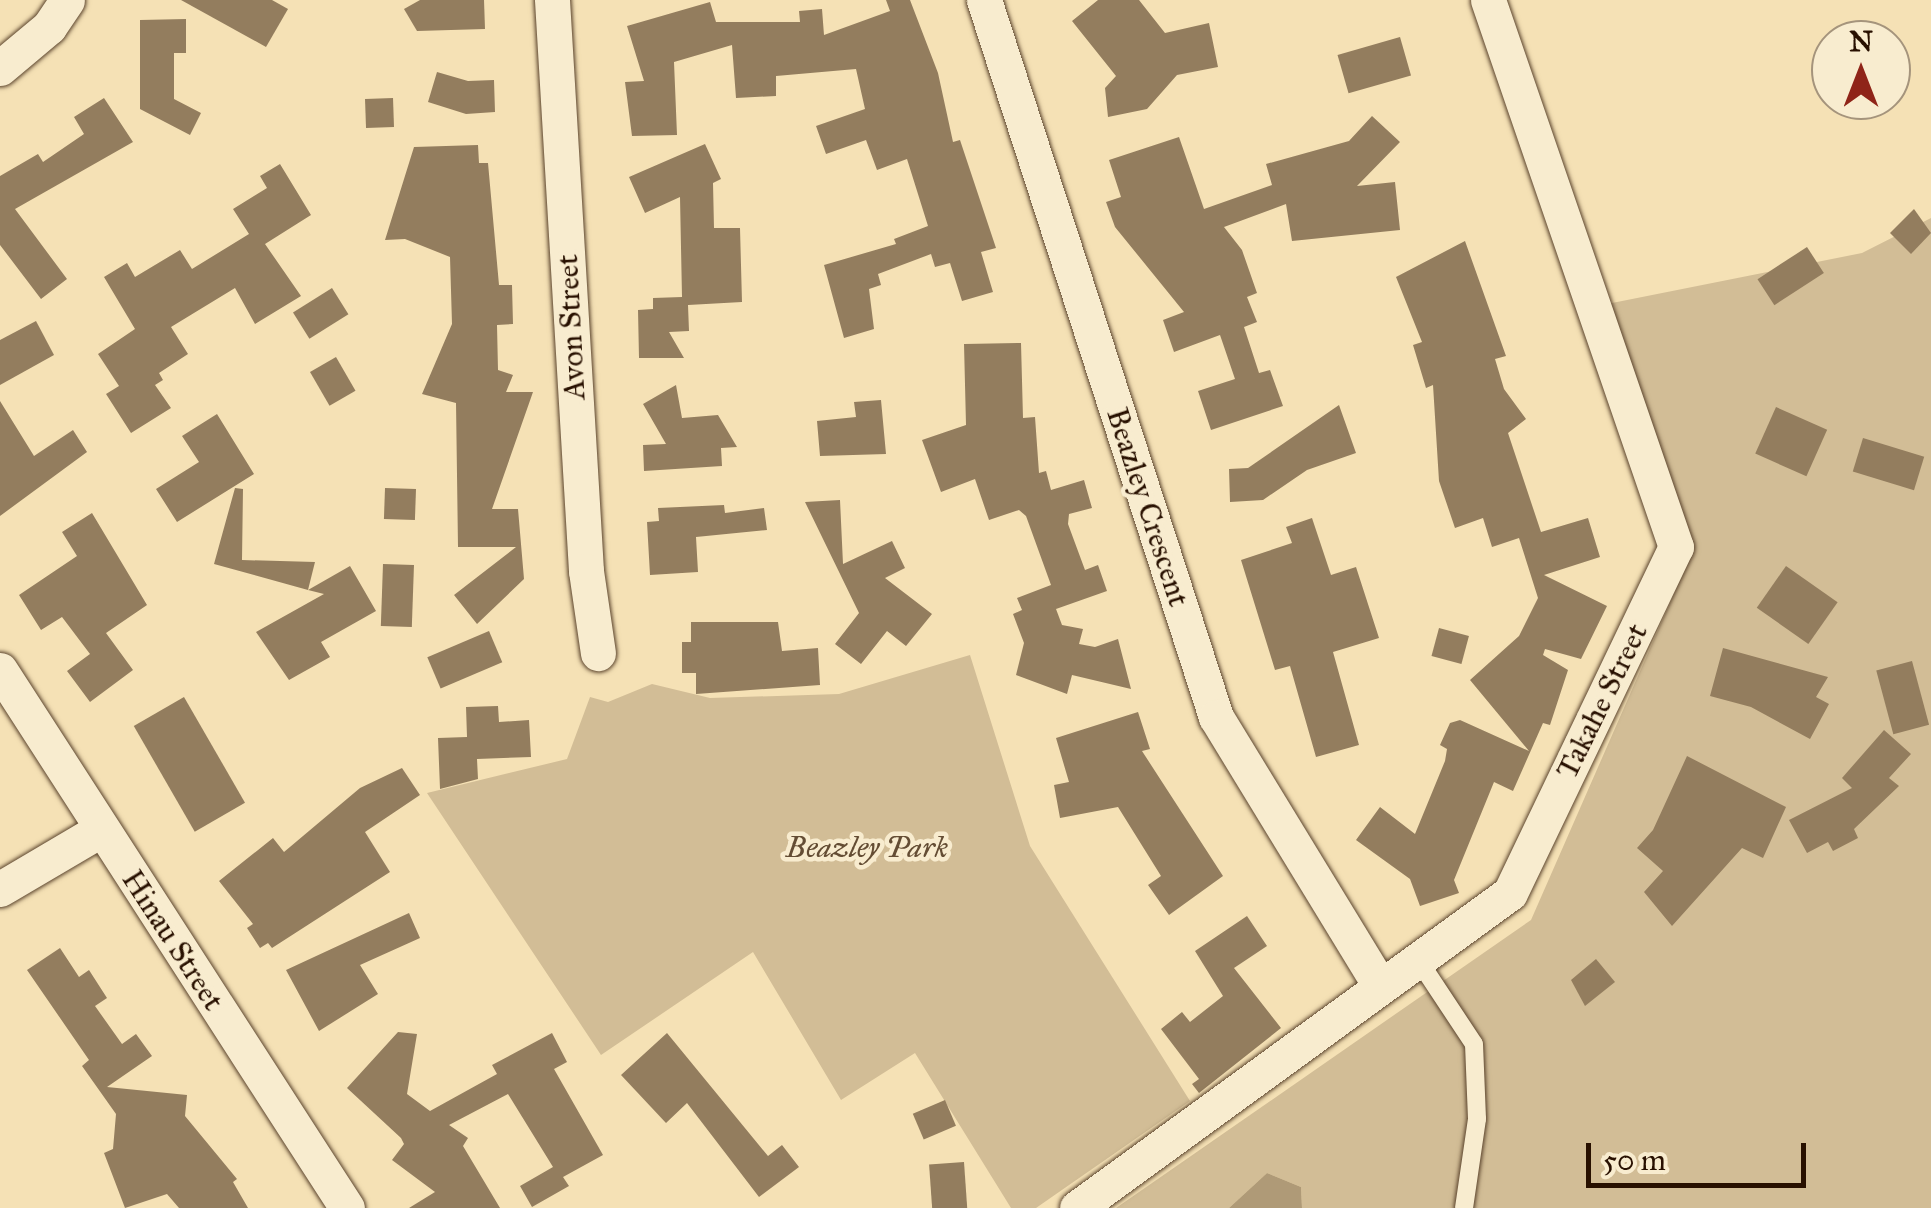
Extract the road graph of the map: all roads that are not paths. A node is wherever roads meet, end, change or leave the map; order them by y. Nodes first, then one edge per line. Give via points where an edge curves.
1 (67, 0) edge
2 (552, 0) edge
3 (984, 0) edge
4 (1488, 0) edge
5 (0, 68) edge
6 (598, 654) dead end
7 (0, 670) edge
8 (102, 829) junction
9 (0, 890) edge
10 (1417, 958) junction
11 (1379, 984) junction
12 (347, 1208) edge
13 (1077, 1208) edge
14 (1464, 1208) edge

1 - 5 street via 49,27
2 - 6 street, Avon Street via 586,571
3 - 11 street, Beazley Crescent via 1216,717
4 - 10 street, Takahe Street via 1676,547 1510,892
7 - 8 street, Hinau Street
8 - 9 street
8 - 12 street, Hinau Street
10 - 11 street, Takahe Street
10 - 14 lane via 1474,1044 1477,1118
11 - 13 street, Takahe Street

